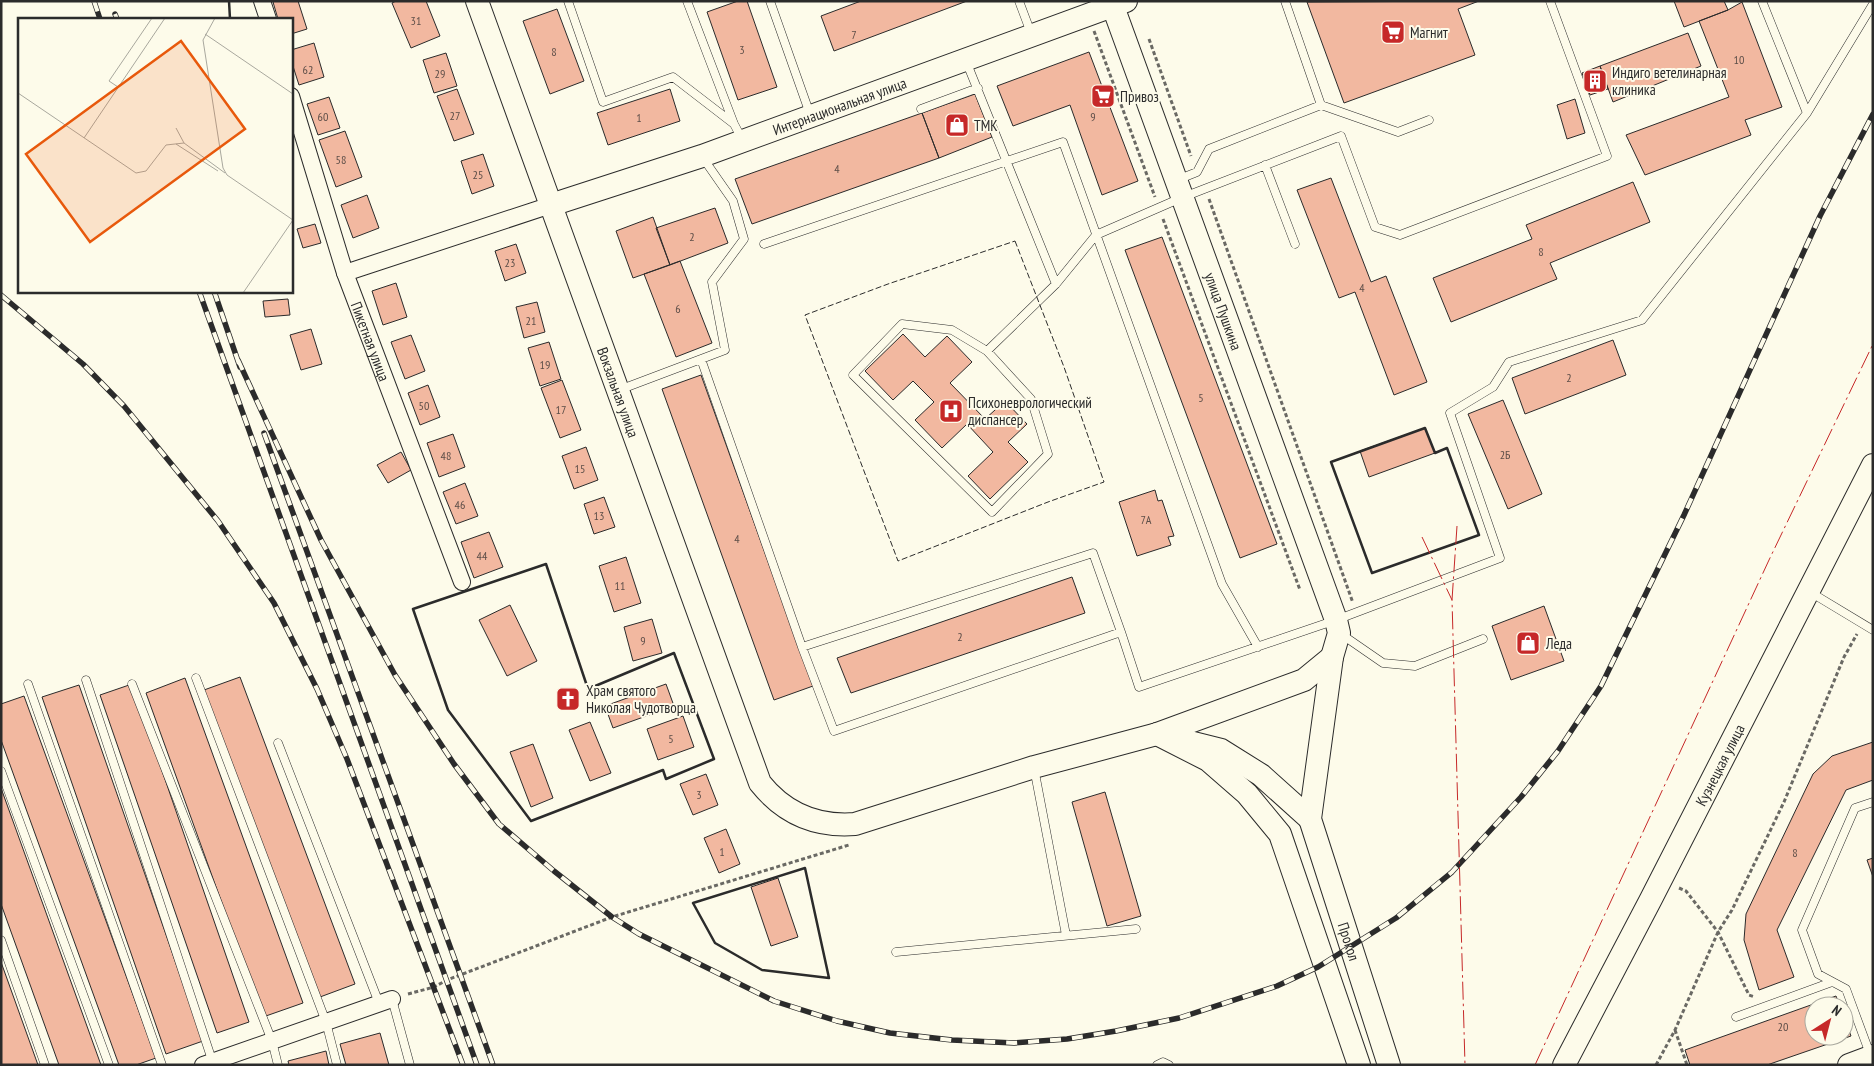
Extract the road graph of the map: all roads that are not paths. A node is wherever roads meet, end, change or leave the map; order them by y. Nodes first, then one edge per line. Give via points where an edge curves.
1 (262, 1) edge
2 (477, 1) edge
3 (568, 1) edge
4 (687, 1) edge
5 (770, 1) edge
6 (1019, 1) edge
7 (1285, 1) edge
8 (1550, 1) edge
9 (1762, 1) edge
10 (1116, 3) edge
11 (1873, 4) edge
12 (268, 18) edge
13 (1032, 35) junction
14 (965, 59) junction
15 (978, 88) junction
16 (292, 99) edge
17 (1321, 105) junction
18 (921, 109) dead end
19 (1807, 113) junction
20 (811, 116) junction
21 (1429, 120) dead end
22 (738, 132) junction
23 (702, 156) junction
24 (1008, 162) junction
25 (1265, 165) junction
26 (1178, 189) junction
27 (551, 204) junction
28 (1096, 235) junction
29 (764, 244) dead end
30 (1295, 244) dead end
31 (346, 273) junction
32 (1056, 284) junction
33 (987, 352) junction
34 (701, 359) junction
35 (618, 390) junction
36 (1873, 465) edge
37 (462, 582) dead end
38 (1808, 592) junction
39 (1344, 622) junction
40 (1873, 630) edge
41 (1121, 632) junction
42 (1483, 639) dead end
43 (802, 646) junction
44 (1258, 647) junction
45 (1332, 657) junction
46 (196, 678) dead end
47 (86, 680) dead end
48 (28, 684) dead end
49 (132, 684) dead end
50 (1157, 734) junction
51 (278, 743) dead end
52 (1034, 768) junction
53 (1, 771) edge
54 (1873, 802) edge
55 (1310, 818) junction
56 (1136, 929) dead end
57 (1066, 935) junction
58 (1, 940) edge
59 (896, 952) dead end
60 (1832, 982) junction
61 (385, 1001) junction
62 (1736, 1017) dead end
63 (326, 1022) junction
64 (272, 1041) junction
65 (1872, 1056) edge
66 (210, 1064) edge
67 (45, 1065) edge
68 (110, 1065) edge
69 (162, 1065) edge
70 (278, 1065) edge
71 (337, 1065) edge
72 (410, 1065) edge
73 (1157, 1065) edge
74 (1169, 1065) edge
75 (1359, 1065) edge
76 (1389, 1065) edge
77 (1564, 1065) edge
78 (1849, 1065) edge

1 - 12 street
2 - 27 main road, Вокзальная улица
3 - 22 lane via 603,102 673,77
4 - 22 lane
5 - 20 lane
6 - 13 lane
7 - 17 lane
8 - 25 lane via 1607,156 1400,235 1374,227 1341,136
9 - 19 lane
10 - 13 main road, Интернациональная улица
10 - 26 main road, улица Пушкина
11 - 19 lane
13 - 14 main road, Интернациональная улица
14 - 15 lane
14 - 20 main road, Интернациональная улица
15 - 18 lane
15 - 24 lane
16 - 31 street, Пикетная улица
17 - 21 lane via 1398,132
17 - 26 lane via 1209,149 1197,172
19 - 39 lane via 1642,320 1509,362 1493,387 1450,413 1500,558
20 - 22 main road, Интернациональная улица
22 - 23 main road, Интернациональная улица
23 - 27 main road, Интернациональная улица
23 - 34 lane via 733,201 744,239 712,282 725,350
24 - 28 lane via 1063,142
24 - 29 lane
24 - 32 lane
25 - 26 lane via 1205,189
25 - 30 lane
26 - 28 lane via 1159,208
26 - 39 main road, улица Пушкина
27 - 31 street
27 - 35 main road, Вокзальная улица
28 - 32 lane
28 - 44 lane via 1222,584
31 - 37 street, Пикетная улица
32 - 33 lane
33 - 33 lane via 952,330 902,324 853,375 992,512 1048,454 1031,399
34 - 35 lane
34 - 43 lane
35 - 52 main road, Вокзальная улица via 760,783 770,795 806,818 825,824 855,824
36 - 38 main road, Кузнецкая улица
38 - 40 lane
38 - 77 main road, Кузнецкая улица
39 - 42 lane via 1383,663 1416,666
39 - 44 lane
39 - 45 main road
41 - 43 lane via 1093,553
41 - 43 lane via 834,731
41 - 44 lane via 1139,687
45 - 50 main road via 1304,680
45 - 55 main road
46 - 63 lane
47 - 66 lane
48 - 69 lane
49 - 64 lane
50 - 52 main road
50 - 55 main road via 1220,750 1261,775
50 - 75 main road via 1208,760 1247,794 1280,834
51 - 61 lane
52 - 57 lane
53 - 68 lane
54 - 60 lane via 1855,808 1802,930 1818,974
55 - 76 main road, Прокол
56 - 57 lane
57 - 59 lane
58 - 67 lane
60 - 62 lane
60 - 65 lane via 1846,989
61 - 63 street
61 - 72 lane
63 - 64 street
63 - 71 lane
64 - 66 street
64 - 70 lane
65 - 78 main road
73 - 74 lane via 1163,1062

